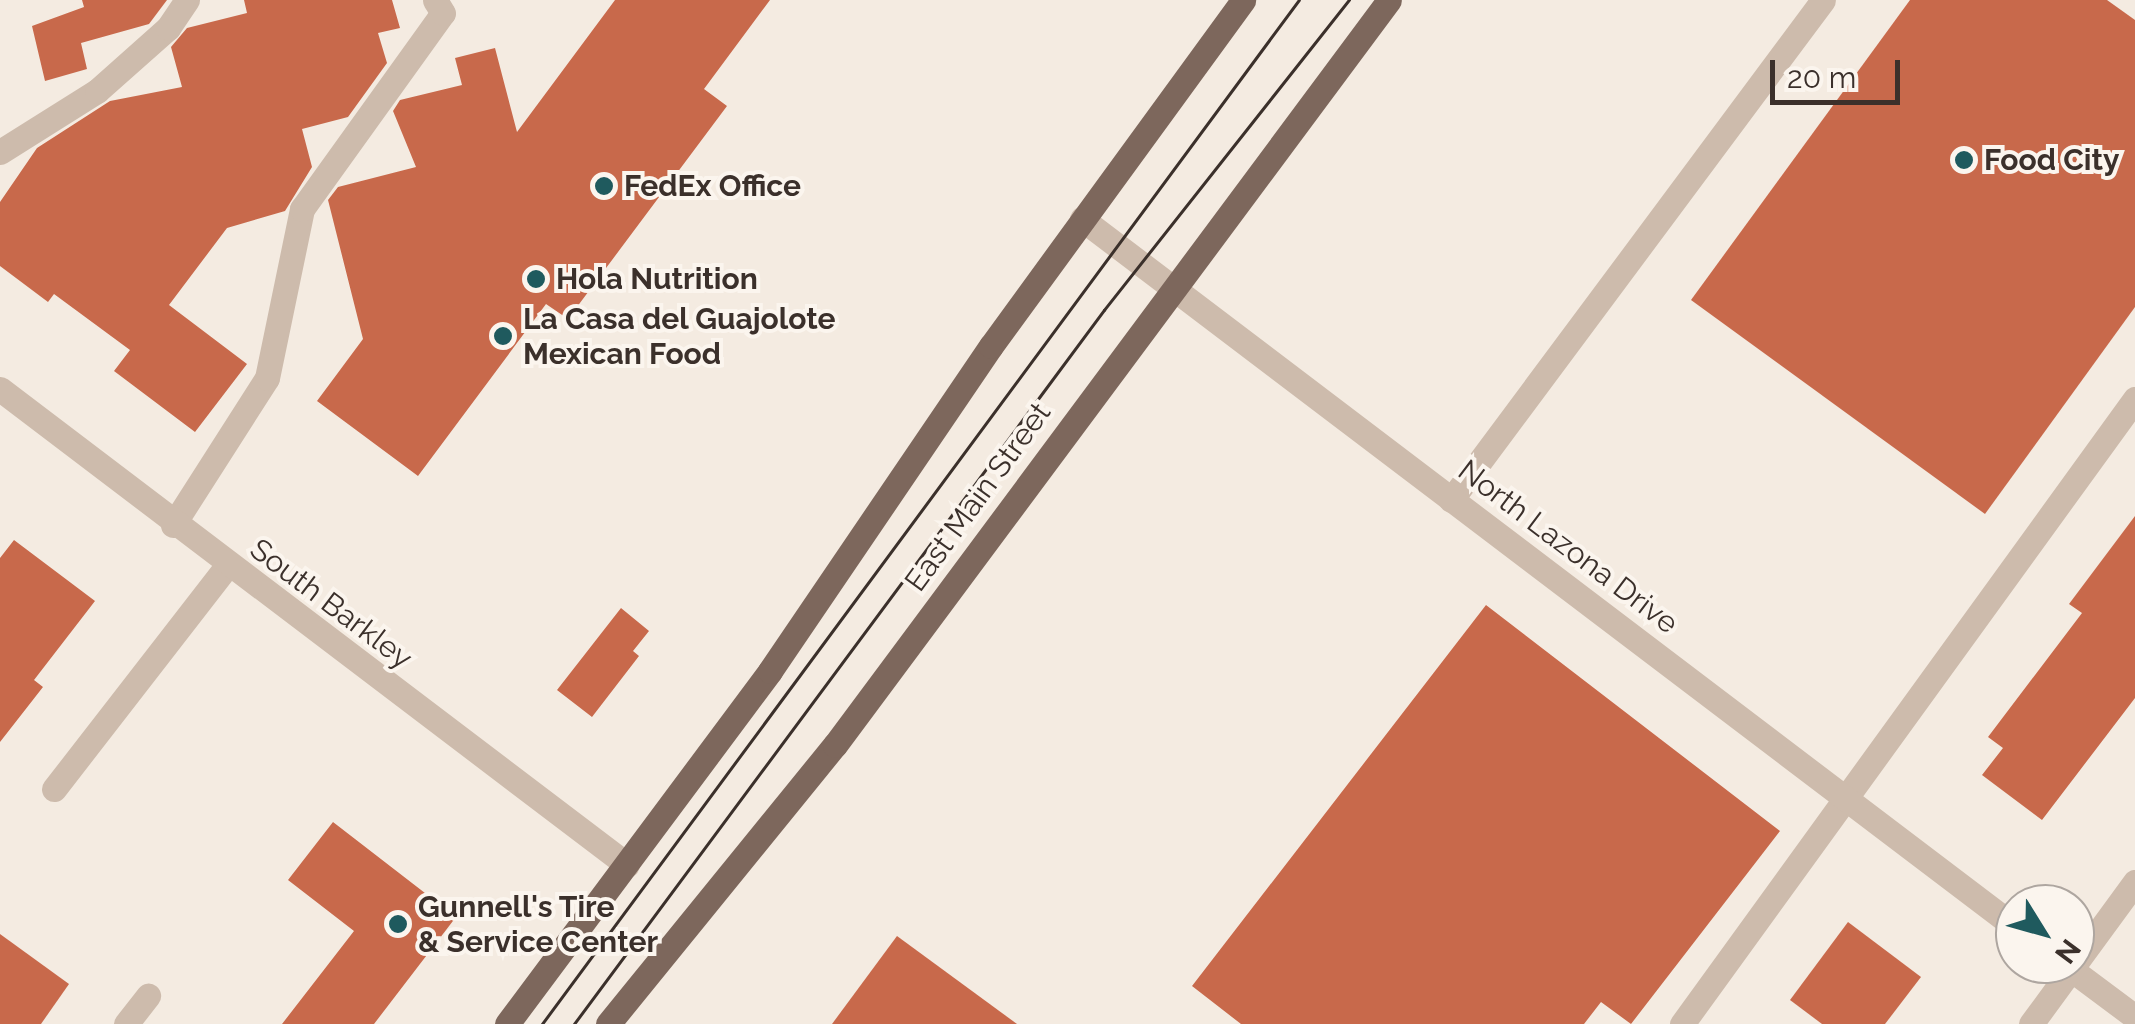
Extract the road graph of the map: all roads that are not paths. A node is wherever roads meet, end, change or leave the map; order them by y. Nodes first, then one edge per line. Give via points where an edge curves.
1 (187, 0) edge
2 (435, 0) edge
3 (1243, 0) edge
4 (1388, 0) edge
5 (1823, 0) edge
6 (0, 152) edge
7 (1082, 219) junction
8 (1172, 288) junction
9 (0, 389) edge
10 (2135, 400) edge
11 (1451, 500) junction
12 (173, 524) junction
13 (227, 566) junction
14 (54, 789) dead end
15 (1846, 799) junction
16 (627, 866) junction
17 (2135, 882) edge
18 (1995, 912) edge
19 (2095, 933) edge
20 (2057, 984) edge
21 (2091, 984) edge
22 (148, 996) dead end
23 (2135, 1017) edge
24 (126, 1024) edge
25 (507, 1024) edge
26 (608, 1024) edge
27 (1682, 1024) edge
28 (2031, 1024) edge

1 - 6 street via 168,28 97,91
2 - 12 street via 443,13 302,210 267,378
3 - 7 main road
4 - 8 main road, East Main Street
5 - 11 street
7 - 8 street, North Lazona Drive
7 - 16 main road
8 - 11 street, North Lazona Drive
8 - 26 main road, East Main Street via 835,745
9 - 12 street, South Barkley
10 - 15 street
11 - 15 street, North Lazona Drive
12 - 13 street, South Barkley
13 - 14 street
13 - 16 street, South Barkley
15 - 18 street, North Lazona Drive
15 - 27 street
16 - 25 main road
17 - 19 street
20 - 28 street
21 - 23 street
22 - 24 street

